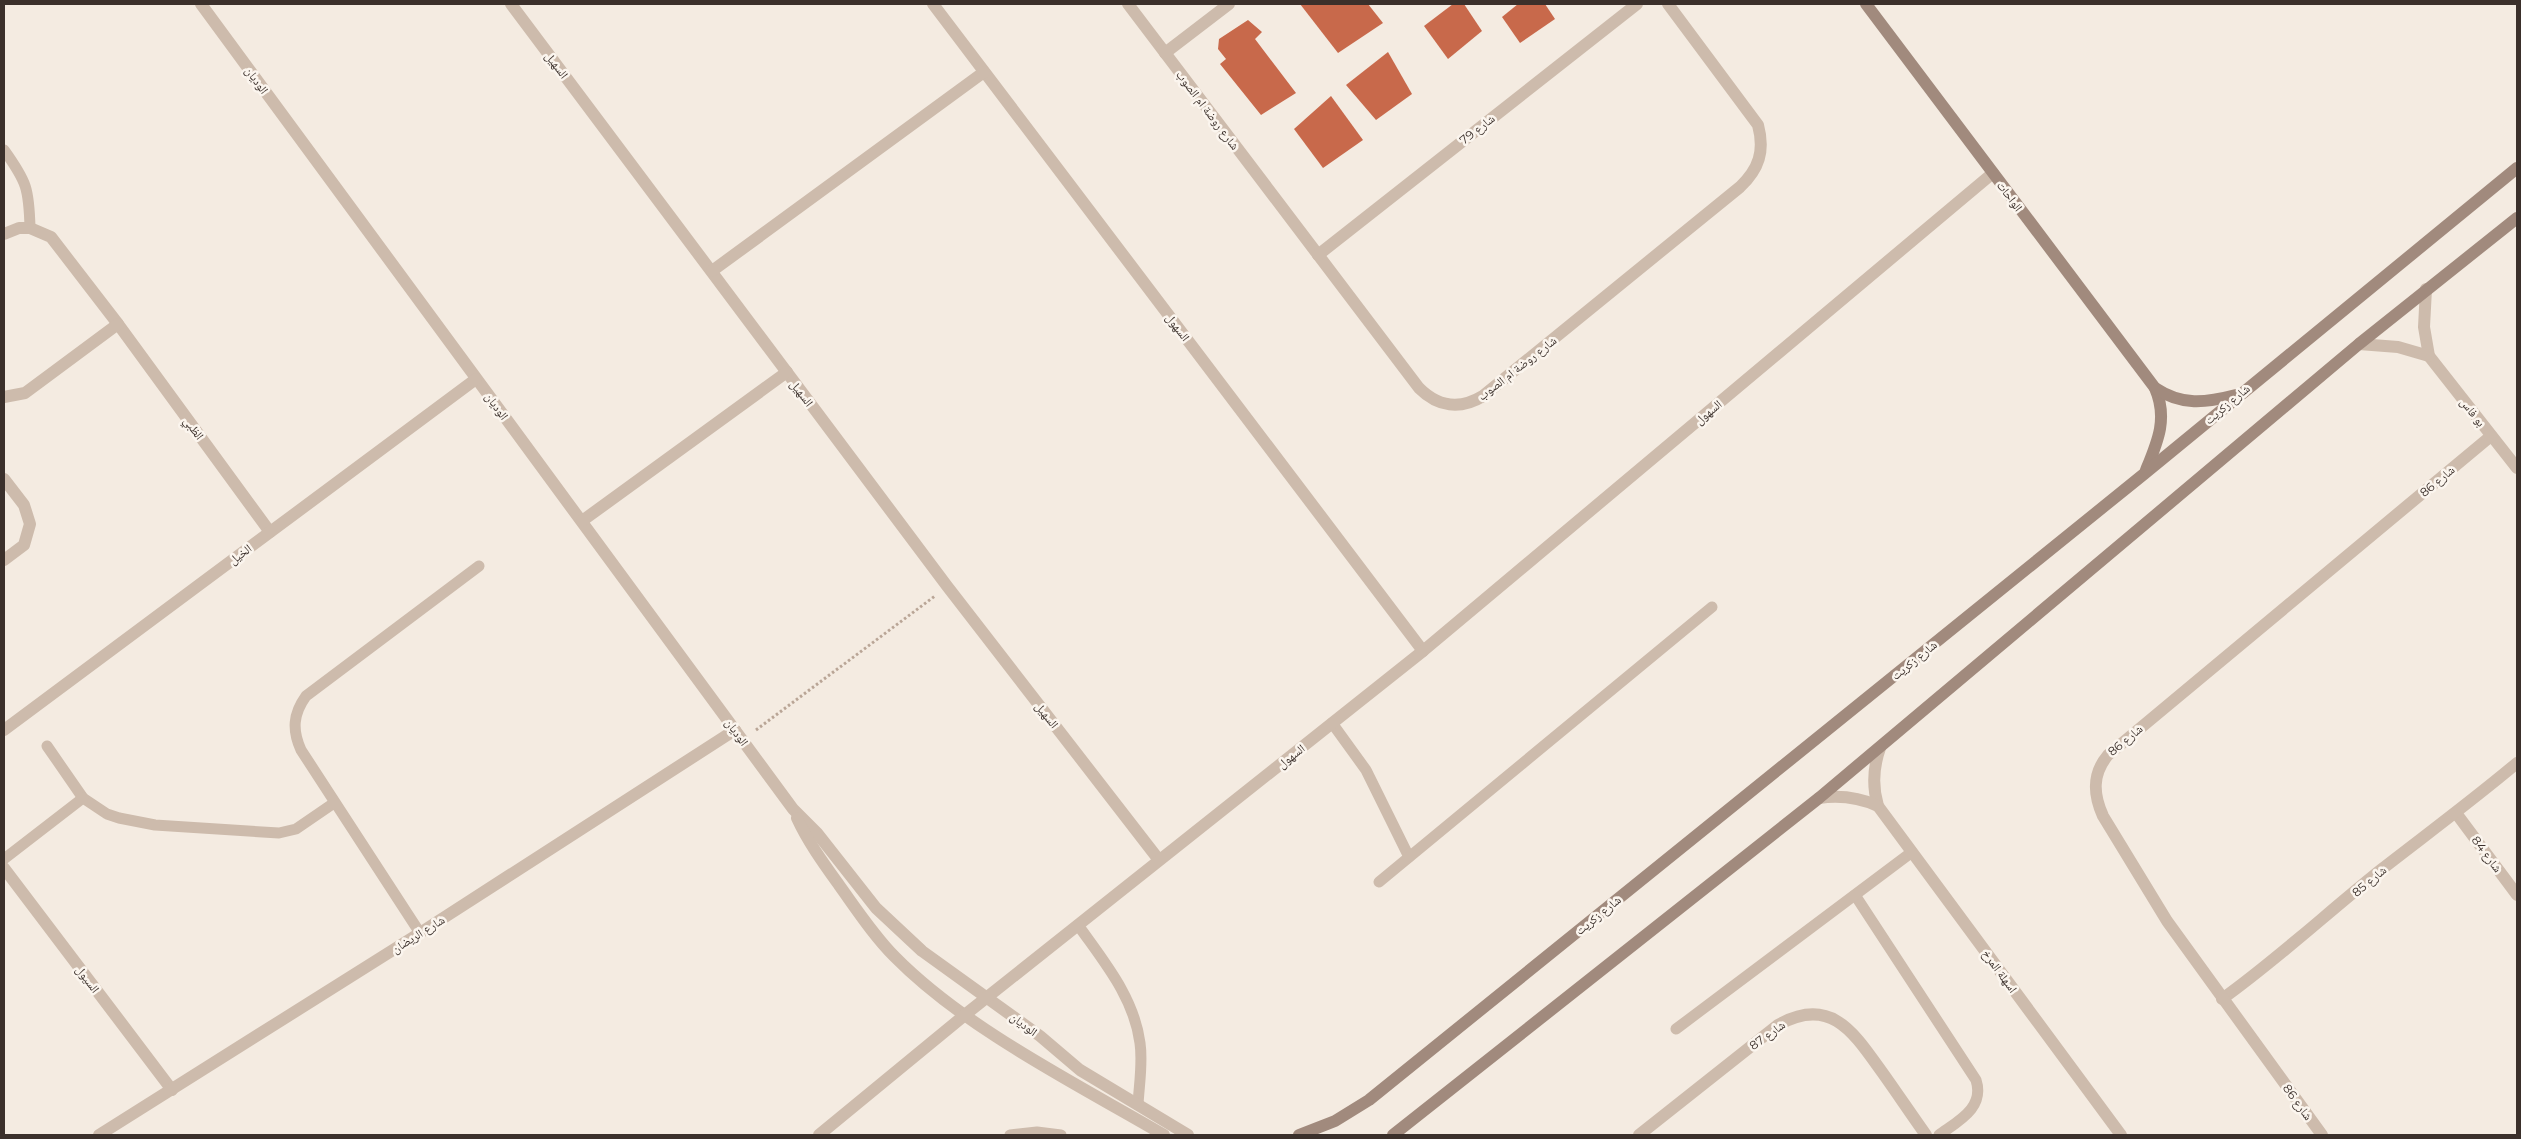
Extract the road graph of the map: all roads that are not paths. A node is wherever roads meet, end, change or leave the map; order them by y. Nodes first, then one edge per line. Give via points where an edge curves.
1 (201, 4) edge
2 (511, 4) edge
3 (932, 4) edge
4 (1128, 4) edge
5 (1229, 4) edge
6 (1637, 4) edge
7 (1668, 4) edge
8 (1866, 4) edge
9 (1165, 53) junction
10 (984, 72) junction
11 (4, 150) edge
12 (2517, 168) edge
13 (1993, 173) junction
14 (2517, 218) edge
15 (30, 228) junction
16 (4, 234) edge
17 (1318, 254) junction
18 (712, 271) junction
19 (2426, 289) junction
20 (118, 324) junction
21 (2359, 344) junction
22 (2429, 356) junction
23 (787, 372) junction
24 (476, 379) junction
25 (2155, 388) junction
26 (2239, 395) junction
27 (4, 397) edge
28 (2492, 436) junction
29 (2517, 468) edge
30 (2144, 474) junction
31 (4, 479) edge
32 (582, 521) junction
33 (270, 532) junction
34 (4, 560) edge
35 (479, 566) dead end
36 (1712, 607) dead end
37 (1422, 651) junction
38 (1332, 723) junction
39 (4, 730) edge
40 (739, 735) junction
41 (47, 746) dead end
42 (1880, 748) junction
43 (2517, 763) edge
44 (83, 798) junction
45 (1819, 798) junction
46 (334, 803) junction
47 (1878, 806) junction
48 (793, 808) junction
49 (2456, 813) junction
50 (1912, 852) junction
51 (1409, 857) junction
52 (4, 859) edge
53 (1159, 860) junction
54 (6, 873) edge
55 (1379, 882) dead end
56 (1855, 895) junction
57 (2517, 895) edge
58 (1078, 925) junction
59 (420, 933) junction
60 (988, 998) junction
61 (2222, 999) junction
62 (966, 1014) junction
63 (1676, 1029) dead end
64 (172, 1090) junction
65 (1138, 1105) junction
66 (99, 1135) edge
67 (818, 1135) edge
68 (1010, 1135) edge
69 (1060, 1135) edge
70 (1164, 1135) edge
71 (1188, 1135) edge
72 (1299, 1135) edge
73 (1393, 1135) edge
74 (1639, 1135) edge
75 (1926, 1135) edge
76 (1939, 1135) edge
77 (2121, 1135) edge
78 (2322, 1135) edge

1 - 24 street, الوديان
2 - 18 street, السهيل
3 - 10 street, السهول
4 - 9 street, شارع روضة ام الصوب
5 - 9 street
6 - 17 street, شارع 79
7 - 17 street, شارع روضة ام الصوب via 1758,125 1762,146 1757,166 1740,187 1483,396 1461,405 1437,402 1427,396
8 - 13 street, الواحات
9 - 17 street, شارع روضة ام الصوب
10 - 18 street
10 - 37 street, السهول
11 - 15 lane via 24,178
12 - 26 street, شارع زكريت
13 - 25 street, الواحات
13 - 37 street, السهول
14 - 19 street
15 - 16 street
15 - 20 street, الظبي via 51,237
18 - 23 street, السهيل
19 - 21 street
19 - 22 street, بو فاس via 2424,327
20 - 27 street via 25,393
20 - 33 street, الظبي
21 - 22 street via 2398,347
21 - 42 street
22 - 28 street, بو فاس
23 - 32 street, السهيل
23 - 53 street, السهيل
24 - 32 street, الوديان
24 - 33 street, الخيل
25 - 26 street, الواحات via 2175,399 2197,403
25 - 30 street, الواحات via 2161,408 2161,430
26 - 30 street, شارع زكريت
28 - 29 street, بو فاس
28 - 61 street, شارع 86 via 2108,755 2098,768 2095,782 2103,816 2167,921
30 - 72 street, شارع زكريت via 1369,1100 1334,1121
31 - 34 street via 24,505 30,524 24,545
32 - 40 street, الوديان
33 - 39 street, الخيل
35 - 46 lane via 306,696 299,706 294,728 296,740
36 - 51 lane
37 - 38 street, السهول
38 - 51 lane via 1366,770
38 - 53 street, السهول
40 - 48 street, الوديان
40 - 59 street, شارع الريضان
41 - 44 lane
42 - 45 street
42 - 47 street, اسهلة المرخ via 1874,771
43 - 49 street, شارع 85
44 - 46 lane via 107,814 142,824 279,834 296,829
44 - 52 lane
45 - 47 street via 1849,797
45 - 73 street
46 - 59 lane
47 - 50 street, اسهلة المرخ
48 - 60 street, الوديان via 817,833 876,908 906,938
48 - 62 street, الوديان via 815,850 881,942 927,986
49 - 57 street, شارع 84
49 - 61 street, شارع 85 via 2381,870 2264,969
50 - 56 lane
50 - 77 street, اسهلة المرخ
51 - 55 lane
53 - 58 street
54 - 64 street, السيول
56 - 63 lane
56 - 76 lane via 1976,1080 1979,1092 1975,1105
58 - 60 street
58 - 65 lane via 1116,979 1132,1010 1141,1044
59 - 64 street, شارع الريضان
60 - 62 street
60 - 65 street, الوديان via 1080,1070
61 - 78 street, شارع 86
62 - 67 street
62 - 70 street, الوديان via 1056,1072
64 - 66 street, شارع الريضان
65 - 71 street, الوديان
68 - 69 lane via 1037,1132
74 - 75 street, شارع 87 via 1778,1025 1811,1014 1834,1019 1853,1032

